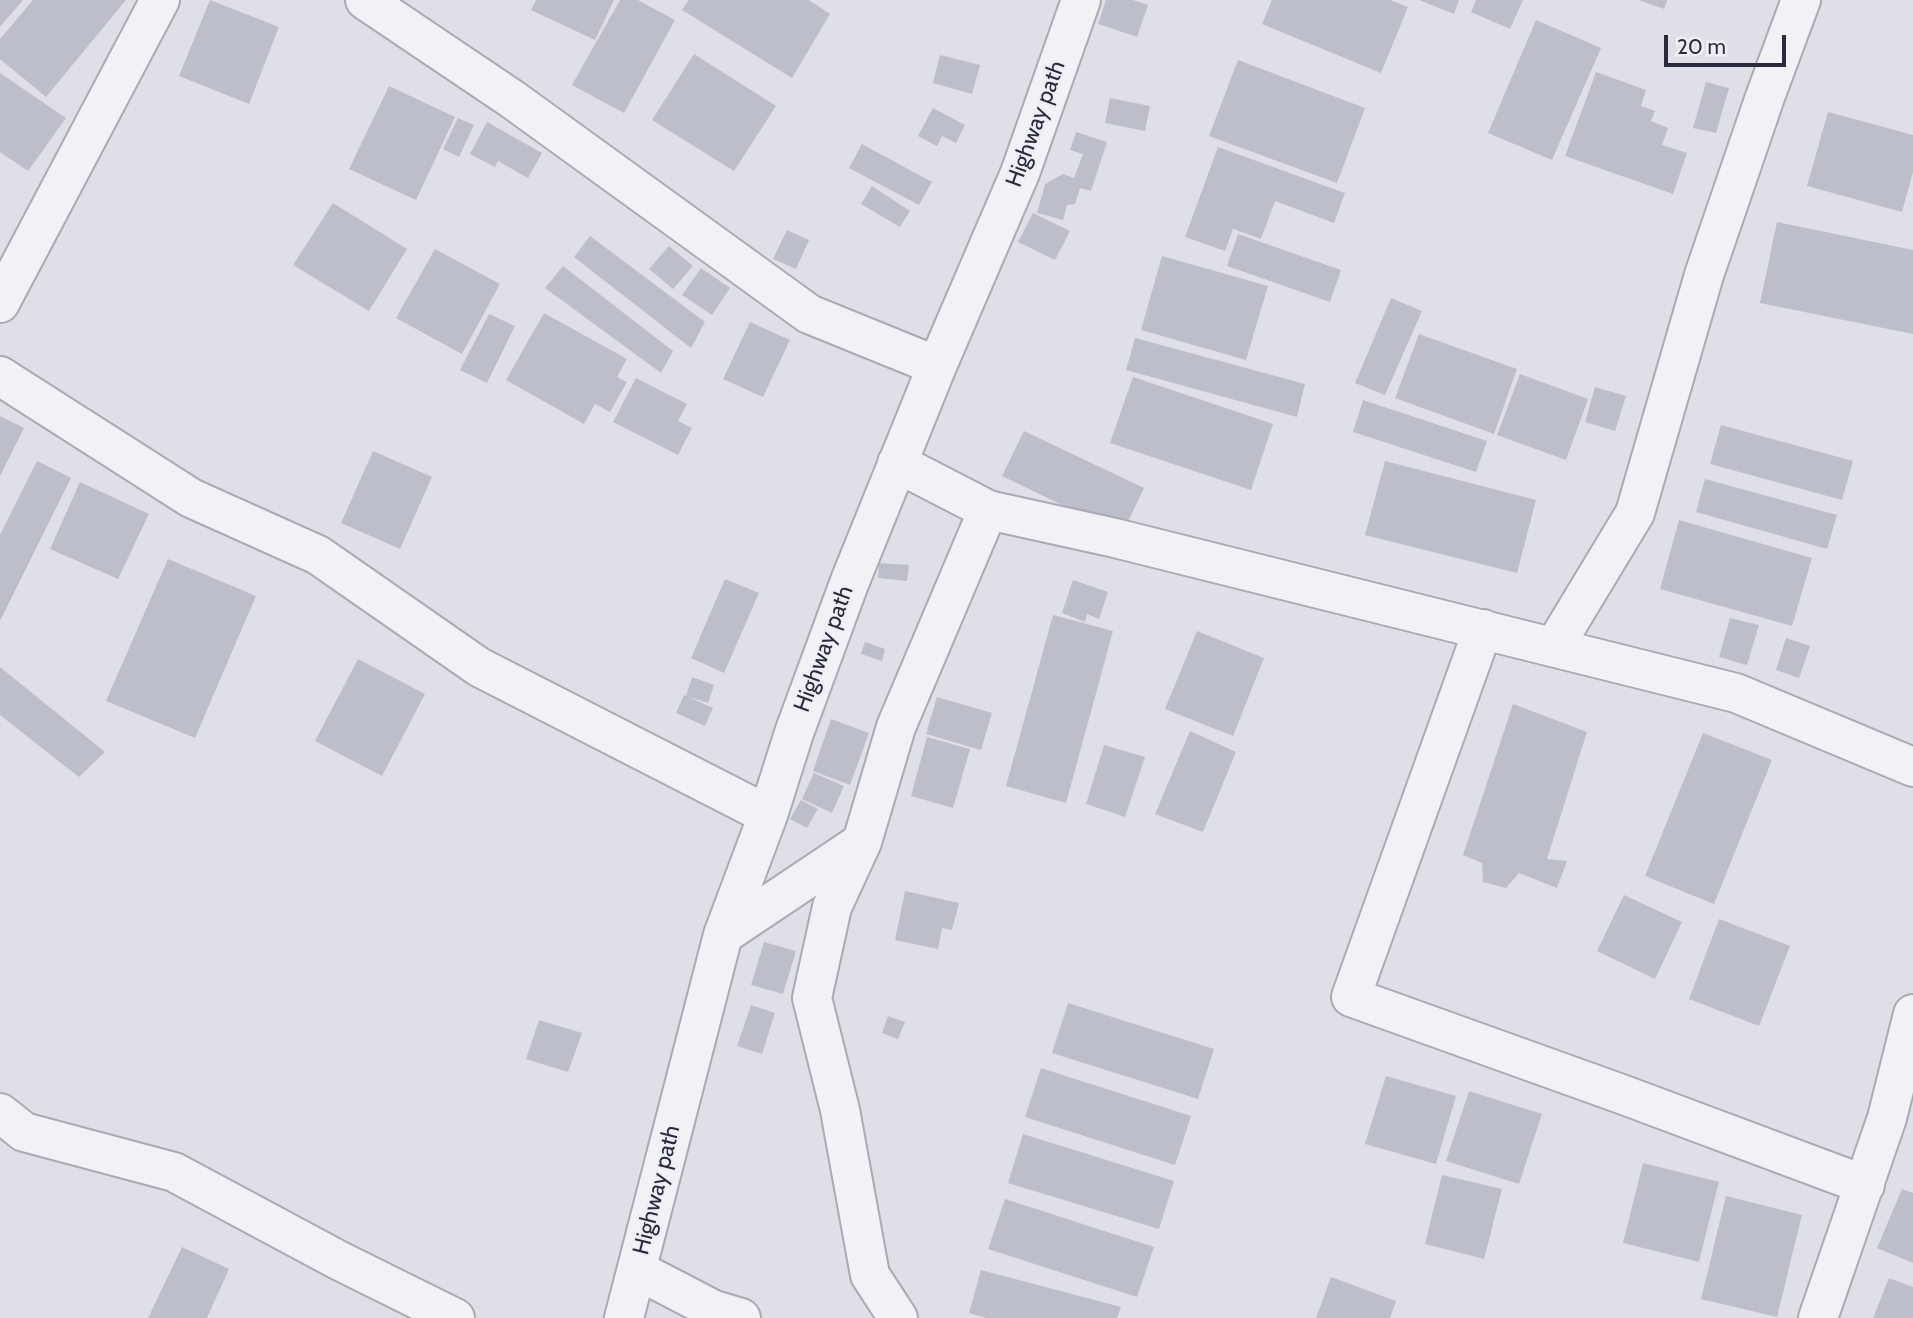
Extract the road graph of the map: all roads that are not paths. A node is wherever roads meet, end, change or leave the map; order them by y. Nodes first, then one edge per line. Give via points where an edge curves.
1 (160, 0) edge
2 (365, 0) edge
3 (1081, 0) edge
4 (1801, 0) edge
5 (0, 303) edge
6 (937, 366) junction
7 (0, 376) edge
8 (897, 463) junction
9 (988, 510) junction
10 (1483, 629) junction
11 (1554, 647) junction
12 (1913, 767) edge
13 (768, 815) junction
14 (862, 842) junction
15 (723, 935) junction
16 (1913, 1014) edge
17 (0, 1113) edge
18 (1865, 1185) junction
19 (636, 1270) junction
20 (455, 1318) edge
21 (624, 1318) edge
22 (741, 1318) edge
23 (898, 1318) edge
24 (1818, 1318) edge

1 - 5 street
2 - 6 street via 512,99 809,314
3 - 6 street, Highway path via 1020,173
4 - 11 street via 1704,275 1635,513
6 - 8 street, Highway path
7 - 13 street via 191,498 318,555 479,667
8 - 9 street
8 - 13 street, Highway path via 798,720
9 - 10 street
9 - 14 street via 896,727
10 - 11 street
10 - 18 street via 1351,997
11 - 12 street via 1736,692
13 - 15 street, Highway path
14 - 15 street
14 - 23 street via 832,907 812,998 870,1275
15 - 19 street, Highway path
16 - 18 street
17 - 20 street via 24,1132 174,1172
18 - 24 street
19 - 21 street, Highway path
19 - 22 street via 713,1310

